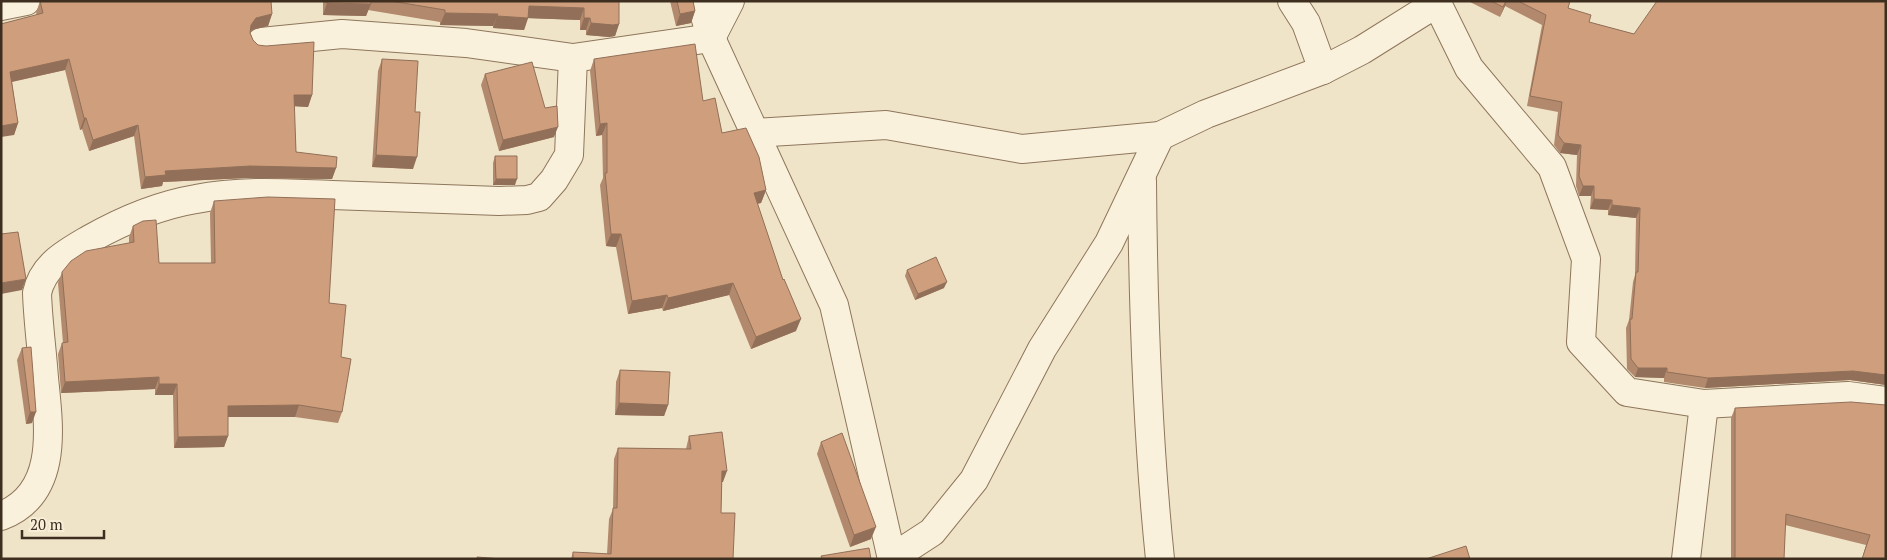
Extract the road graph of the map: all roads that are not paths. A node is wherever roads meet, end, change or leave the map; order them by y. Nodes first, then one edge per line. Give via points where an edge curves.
1 (26, 1) edge
2 (701, 1) edge
3 (730, 1) edge
4 (1292, 1) edge
5 (1, 6) edge
6 (711, 38) junction
7 (261, 42) dead end
8 (573, 58) junction
9 (1324, 70) junction
10 (755, 133) junction
11 (1160, 136) junction
12 (1142, 174) junction
13 (1886, 401) edge
14 (1704, 404) junction
15 (1, 516) edge
16 (892, 558) edge
17 (1160, 559) edge
18 (1686, 559) edge

1 - 5 street
2 - 6 street
3 - 6 street
4 - 9 street via 1306,22
6 - 8 street
6 - 10 street
7 - 8 street via 342,34 466,43
8 - 15 street via 568,155 554,180 539,197 499,201 223,194 158,209 100,234 60,256 43,277 37,293 49,427 48,455 40,480 30,496
9 - 11 street via 1206,114
9 - 14 street via 1437,3 1469,68 1552,167 1586,259 1581,342 1626,392
10 - 11 street via 886,124 1022,149
10 - 16 street via 834,305
11 - 12 street
12 - 16 street via 1110,243 1042,349 974,480 932,532
12 - 17 street via 1148,421
13 - 14 street via 1848,396
14 - 18 street

